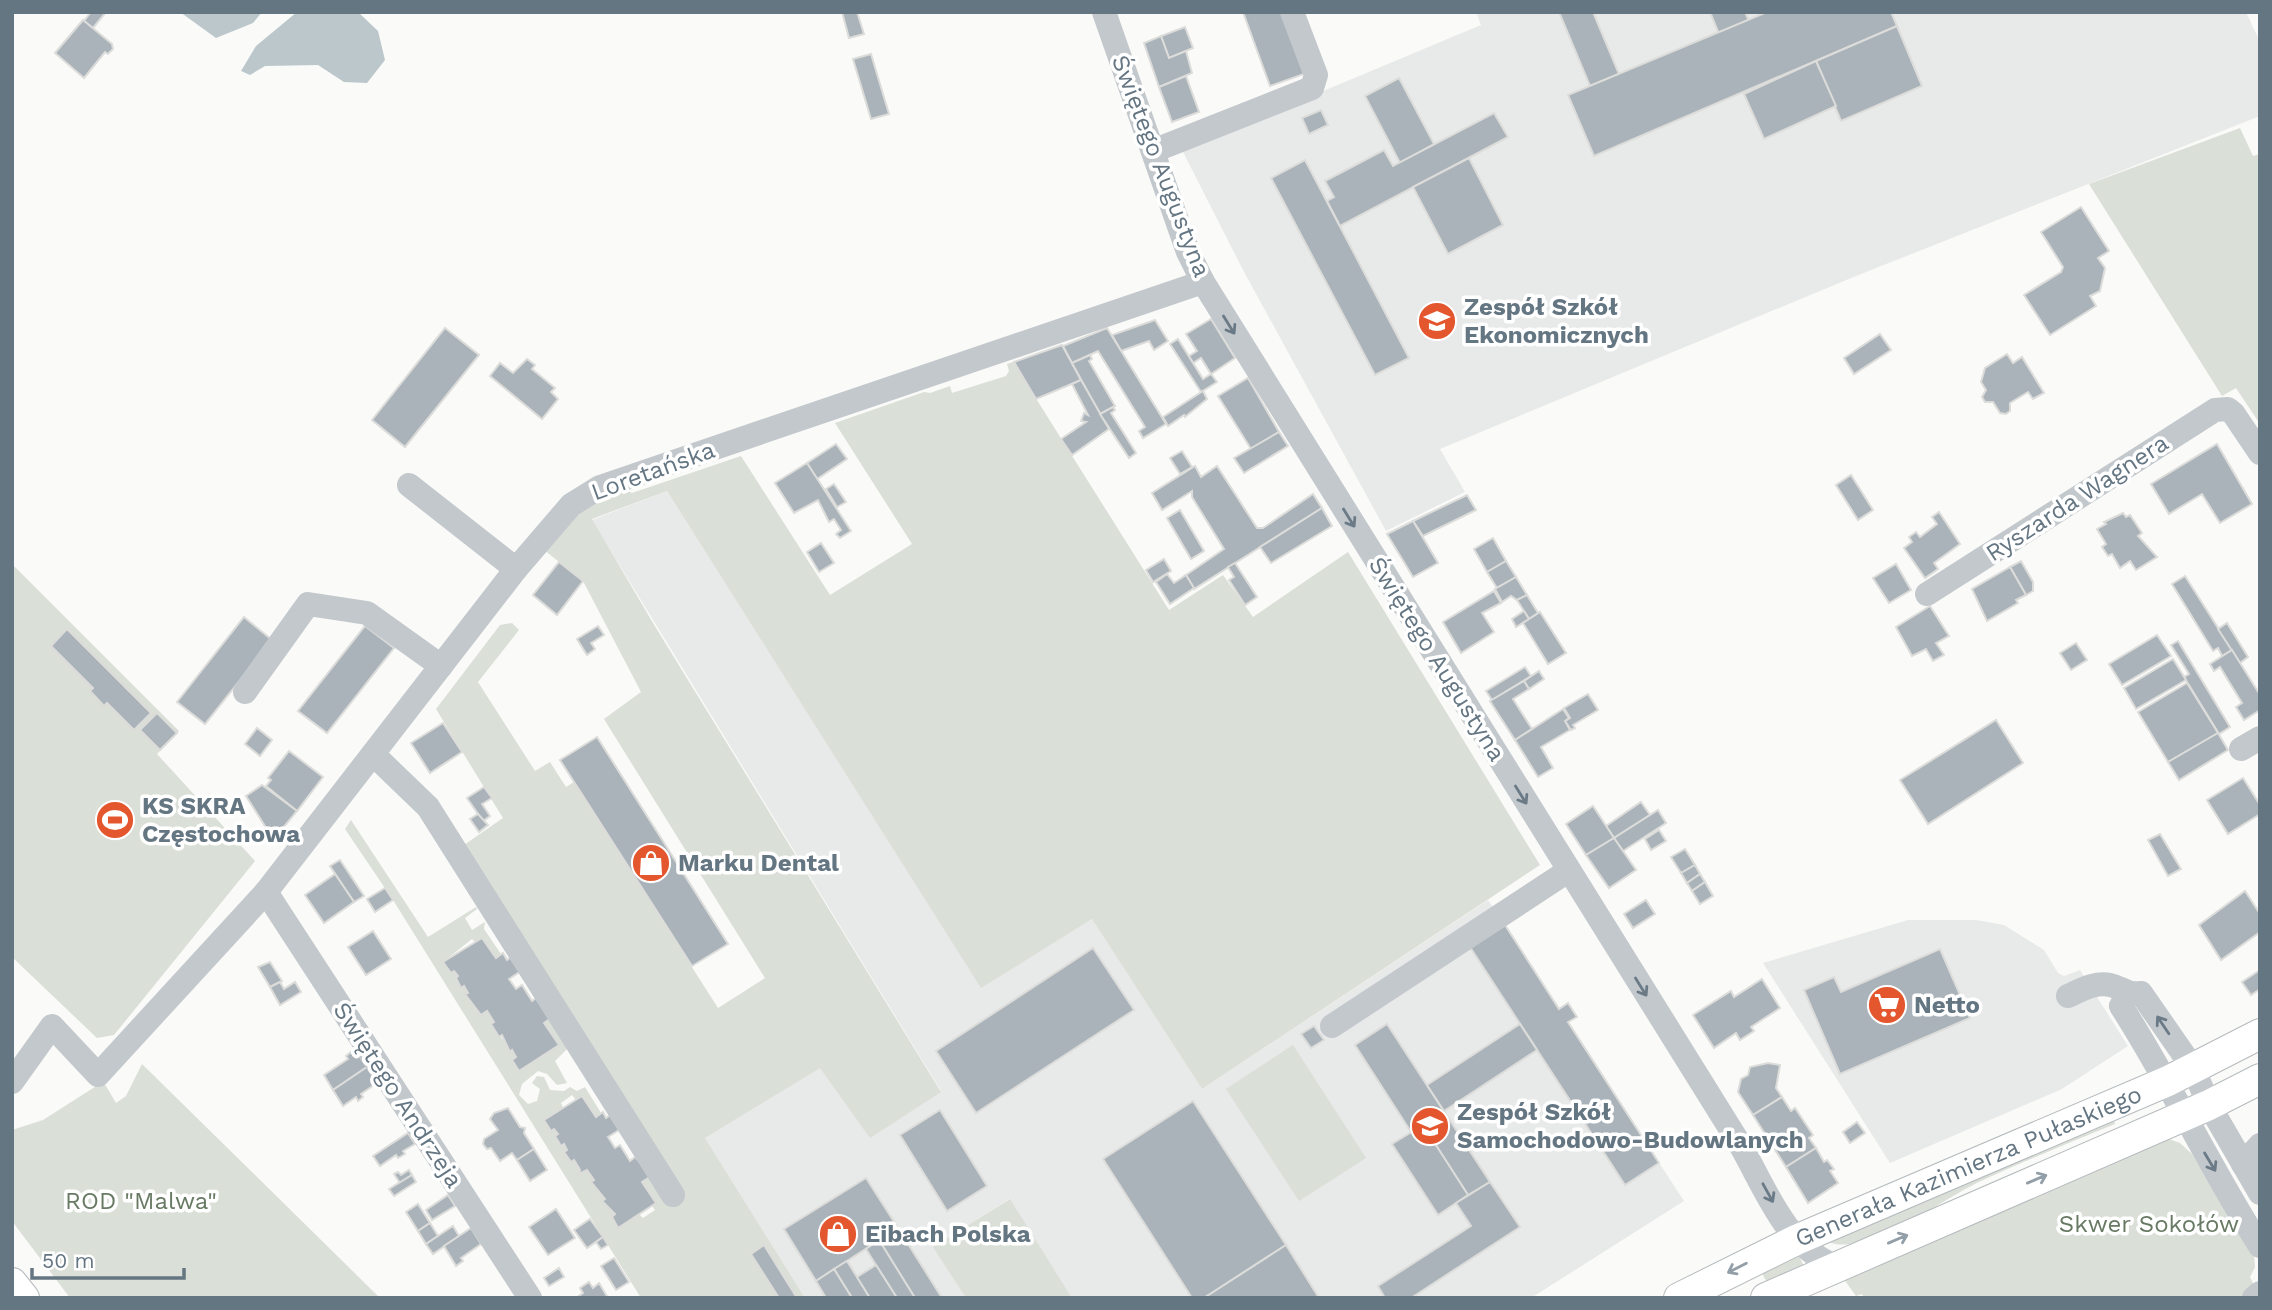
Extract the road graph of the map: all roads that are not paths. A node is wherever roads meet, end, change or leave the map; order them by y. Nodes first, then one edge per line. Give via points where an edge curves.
1 (1104, 12) edge
2 (1292, 12) edge
3 (1153, 151) junction
4 (1203, 282) junction
5 (2260, 453) edge
6 (409, 485) dead end
7 (516, 569) junction
8 (1927, 594) dead end
9 (441, 666) junction
10 (245, 692) dead end
11 (373, 754) junction
12 (1568, 871) junction
13 (266, 892) junction
14 (2067, 996) dead end
15 (1332, 1026) dead end
16 (2260, 1034) edge
17 (2180, 1074) junction
18 (2260, 1079) edge
19 (12, 1082) edge
20 (2196, 1110) junction
21 (2260, 1145) edge
22 (2243, 1164) junction
23 (2260, 1192) edge
24 (673, 1195) dead end
25 (1796, 1240) junction
26 (2260, 1246) edge
27 (1835, 1266) junction
28 (12, 1283) edge
29 (2260, 1293) edge
30 (24, 1298) edge
31 (530, 1298) edge
32 (1679, 1298) edge
33 (1766, 1298) edge
34 (2254, 1298) edge

1 - 3 street, Świętego Augustyna
2 - 3 street via 1316,75 1312,88
3 - 4 street, Świętego Augustyna
4 - 7 street, Loretańska via 600,487 571,505
4 -> 12 street, Świętego Augustyna
5 - 8 street, Ryszarda Wagnera via 2228,409 2215,410
6 - 7 street
7 - 9 street, Loretańska
9 - 10 street via 368,613 308,604
9 - 11 street, Loretańska
11 - 13 street, Loretańska
11 - 24 street via 428,807
12 - 15 street
12 -> 25 street, Świętego Augustyna
13 - 19 street, Loretańska via 98,1074 52,1026
13 - 31 street, Świętego Andrzeja
14 - 17 street via 2108,984 2128,995 2141,993
16 - 17 main road, Generała Kazimierza Pułaskiego
17 - 20 street
17 - 25 main road, Generała Kazimierza Pułaskiego
18 - 20 main road, Generała Kazimierza Pułaskiego
20 - 22 street
20 -> 26 street
27 -> 20 main road, Generała Kazimierza Pułaskiego
21 - 22 street
22 - 23 street
25 - 27 street, Świętego Augustyna via 1815,1258
25 -> 32 main road, Generała Kazimierza Pułaskiego
27 - 33 main road, Generała Kazimierza Pułaskiego
28 - 30 main road
29 - 34 street

